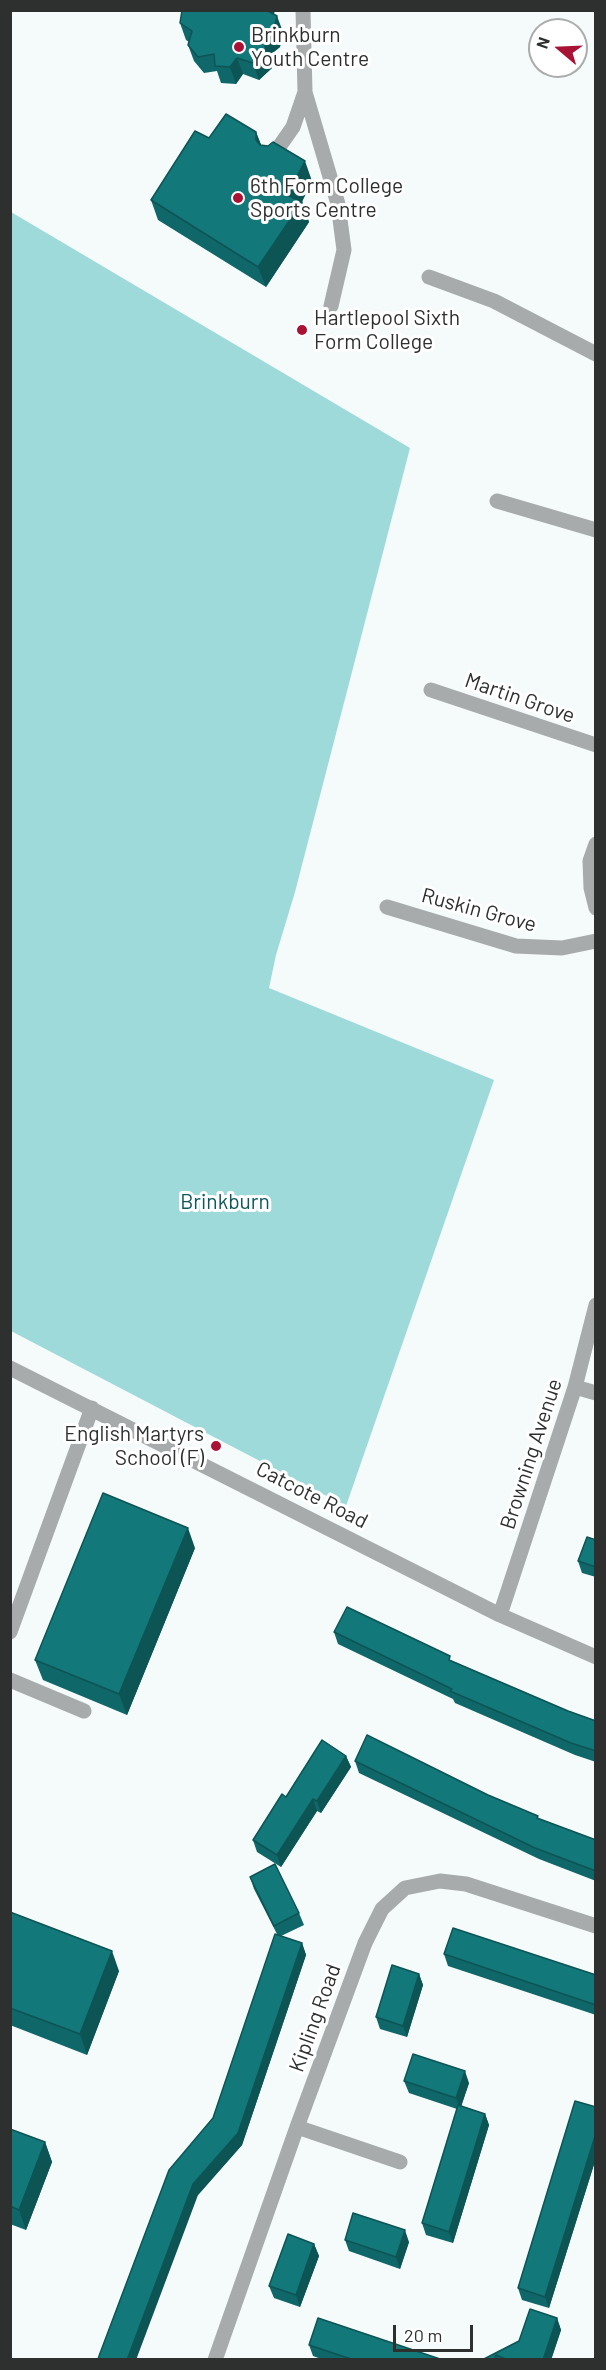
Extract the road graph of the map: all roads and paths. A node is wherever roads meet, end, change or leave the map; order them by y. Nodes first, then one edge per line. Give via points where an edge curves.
1 (303, 10) edge
2 (304, 92) junction
3 (272, 157) edge
4 (429, 277) dead end
5 (332, 306) dead end
6 (596, 354) edge
7 (497, 501) dead end
8 (596, 531) edge
9 (431, 690) dead end
10 (596, 746) edge
11 (596, 844) edge
12 (387, 907) dead end
13 (596, 908) edge
14 (596, 942) edge
15 (596, 1305) edge
16 (10, 1368) edge
17 (575, 1387) junction
18 (596, 1393) edge
19 (92, 1408) junction
20 (500, 1615) junction
21 (10, 1632) edge
22 (596, 1657) edge
23 (10, 1680) edge
24 (84, 1711) dead end
25 (596, 1926) edge
26 (297, 2127) junction
27 (400, 2163) dead end
28 (215, 2360) edge

1 - 2 street
2 - 3 street via 293,127
2 - 5 street via 338,204 344,250
4 - 6 street via 495,301
7 - 8 street
9 - 10 street, Martin Grove
11 - 13 street via 590,861
12 - 14 street, Ruskin Grove via 516,946 562,948
15 - 17 street, Browning Avenue
16 - 19 street, Catcote Road
17 - 18 street
17 - 20 street, Browning Avenue
19 - 20 street, Catcote Road
19 - 21 street
20 - 22 street, Catcote Road
23 - 24 street
25 - 26 street, Kipling Road via 466,1884 440,1881 405,1888 382,1909 365,1943
26 - 27 street
26 - 28 street, Kipling Road

